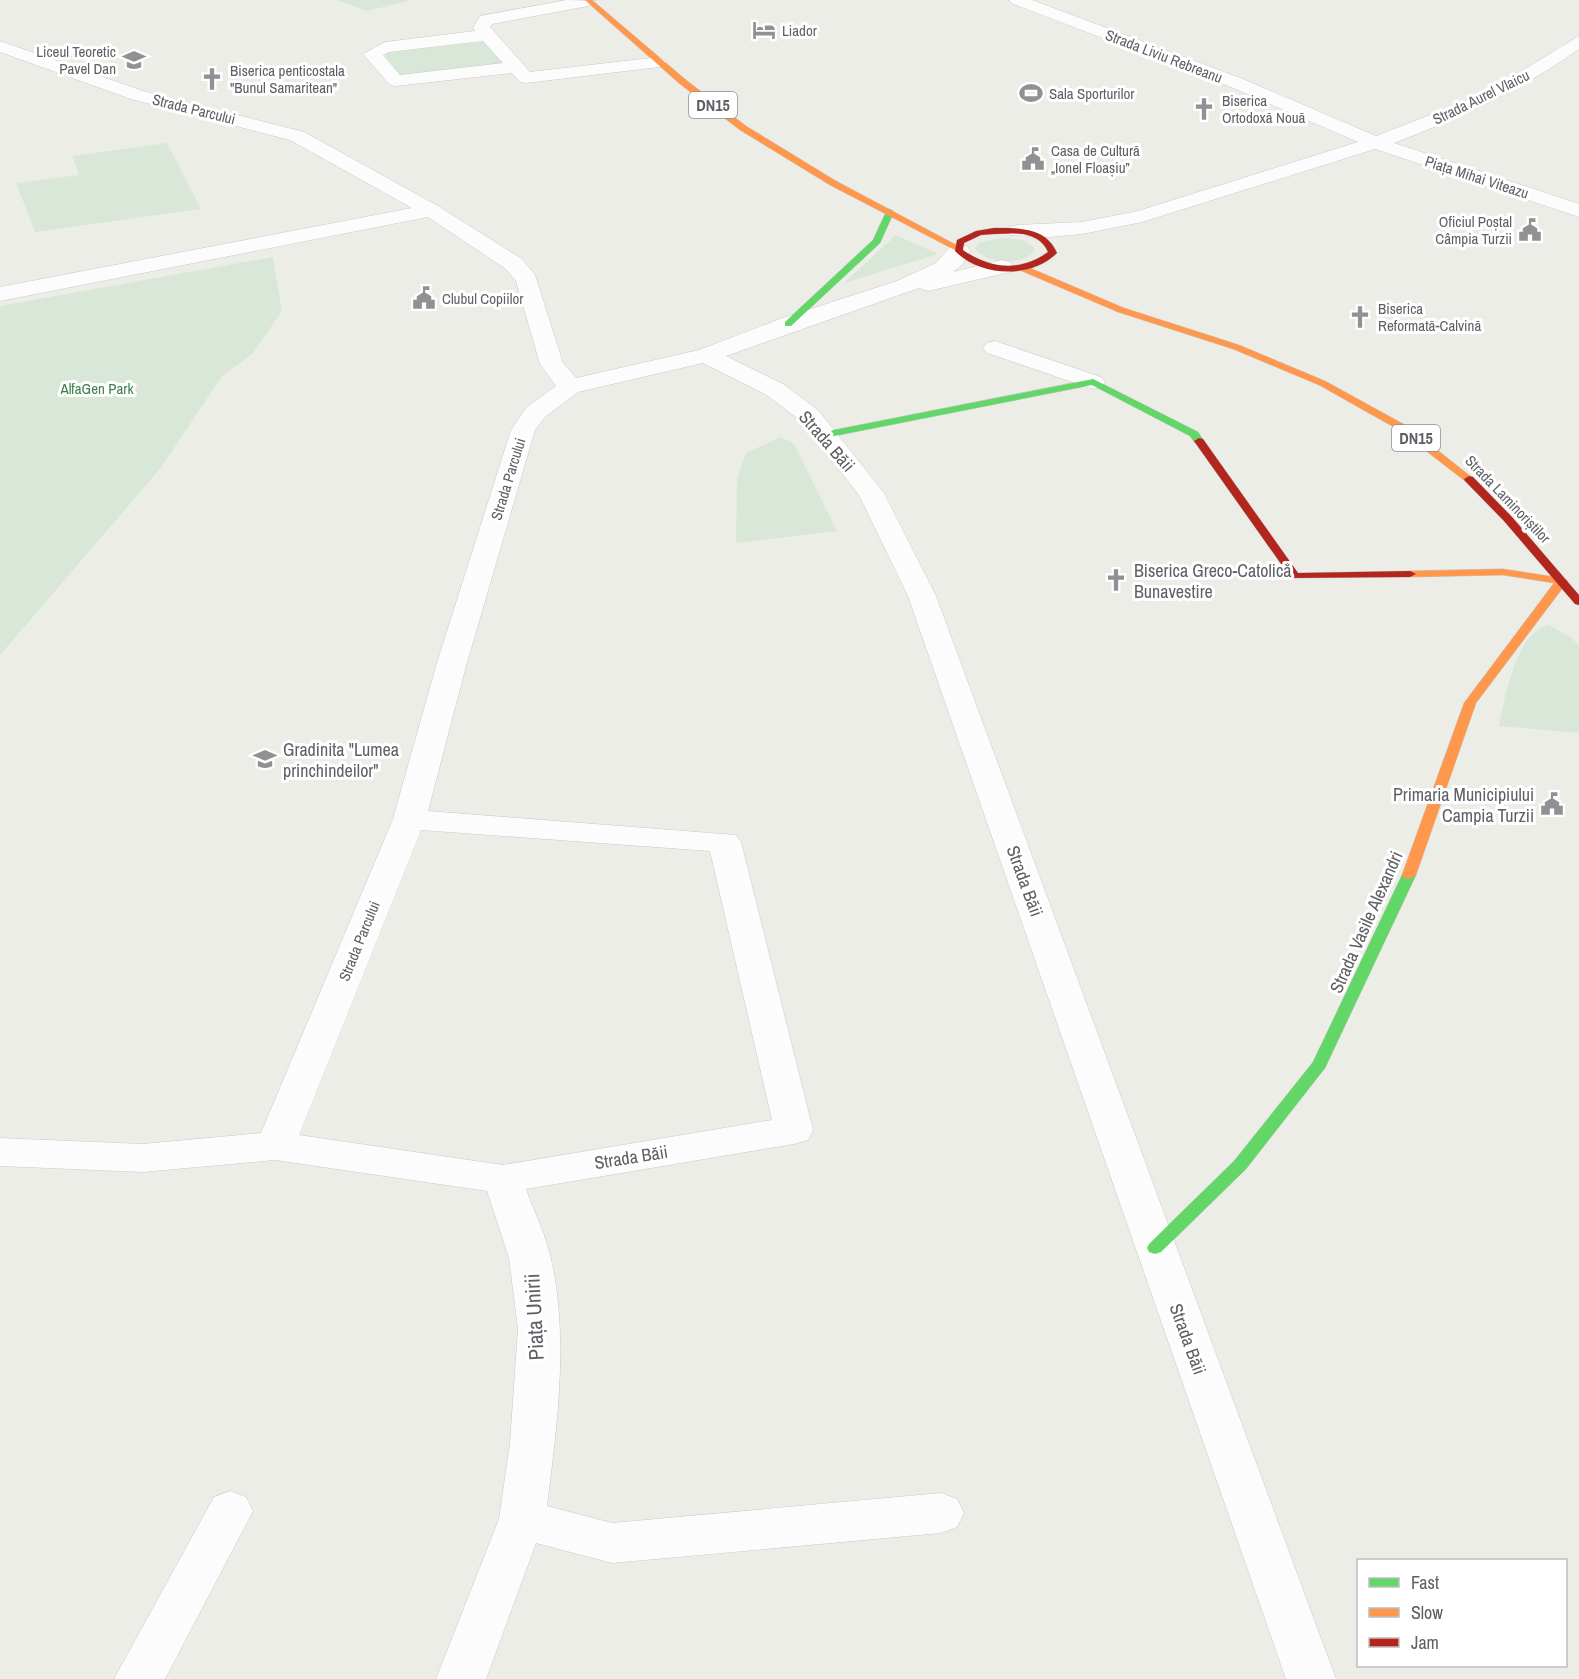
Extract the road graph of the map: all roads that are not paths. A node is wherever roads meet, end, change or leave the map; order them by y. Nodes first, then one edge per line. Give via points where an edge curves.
1 (588, 0) edge
2 (1046, 0) edge
3 (1022, 2) edge
4 (487, 35) junction
5 (1579, 41) edge
6 (0, 46) edge
7 (659, 62) junction
8 (516, 67) junction
9 (1376, 143) junction
10 (853, 191) junction
11 (431, 210) junction
12 (1579, 211) edge
13 (890, 212) junction
14 (920, 212) dead end
15 (1125, 222) junction
16 (963, 225) dead end
17 (1013, 231) junction
18 (958, 250) junction
19 (1055, 257) junction
20 (1011, 267) junction
21 (905, 286) junction
22 (0, 294) edge
23 (1150, 304) dead end
24 (788, 324) junction
25 (1208, 337) junction
26 (994, 348) dead end
27 (706, 356) junction
28 (1093, 382) junction
29 (570, 387) junction
30 (824, 435) junction
31 (1562, 581) junction
32 (1579, 602) edge
33 (409, 819) junction
34 (275, 1146) junction
35 (0, 1152) edge
36 (503, 1179) junction
37 (1155, 1248) junction
38 (230, 1511) dead end
39 (941, 1513) dead end
40 (522, 1519) junction
41 (139, 1679) edge
42 (461, 1679) edge
43 (1311, 1679) edge

1 - 4 street via 486,20 481,28
1 - 7 main road, DN15
2 - 3 street
3 - 9 street, Strada Liviu Rebreanu via 1237,83
4 - 8 street
4 - 8 street via 385,47 372,54 396,81
5 - 9 street, Strada Aurel Vlaicu via 1524,78 1450,115
6 - 11 street, Strada Parcului via 137,95 297,136
7 - 8 street via 526,78
7 - 10 main road, DN15 via 742,128
9 - 12 street, Piața Mihai Viteazu
9 - 15 street, Strada Aurel Vlaicu
10 - 13 main road, DN15
10 - 14 main road, DN15
11 - 22 street
11 - 29 street, Strada Parcului via 514,264 526,280 552,364
13 - 18 main road, DN15 via 920,224
13 - 24 main road via 877,241
15 - 17 street via 1052,232
15 - 19 street
16 - 17 main road
17 - 18 main road via 979,233 960,242
17 - 19 main road via 1049,242
18 - 20 main road, DN15 via 974,262
18 - 21 street via 944,268
19 - 20 main road, DN15
20 - 21 street
20 - 25 main road, Strada Laminoriștilor / DN15 via 1154,322
21 - 24 street
23 - 25 main road, Strada Laminoriștilor / DN15
24 - 27 street
25 - 31 main road, Strada Laminoriștilor / DN15 via 1320,383 1368,407 1427,445 1466,476
26 - 28 street
27 - 29 street
27 - 30 street, Strada Băii via 774,389 809,416
28 - 30 main road
28 - 31 main road via 1194,434 1295,576 1503,572
29 - 33 street, Strada Parcului via 536,412 523,430
30 - 37 street, Strada Băii via 871,493 922,596
31 - 32 main road, Strada Laminoriștilor / DN15
31 - 37 main road, Strada Vasile Alexandri via 1470,703 1404,890 1320,1064 1240,1165
33 - 34 street, Strada Parcului
33 - 36 street, Strada Băii via 724,842 794,1130
34 - 35 street via 142,1158
34 - 36 street
36 - 40 street, Piața Unirii via 530,1258 539,1329 532,1443
37 - 43 street, Strada Băii
38 - 41 street
39 - 40 street via 612,1543
40 - 42 street, Piața Unirii

